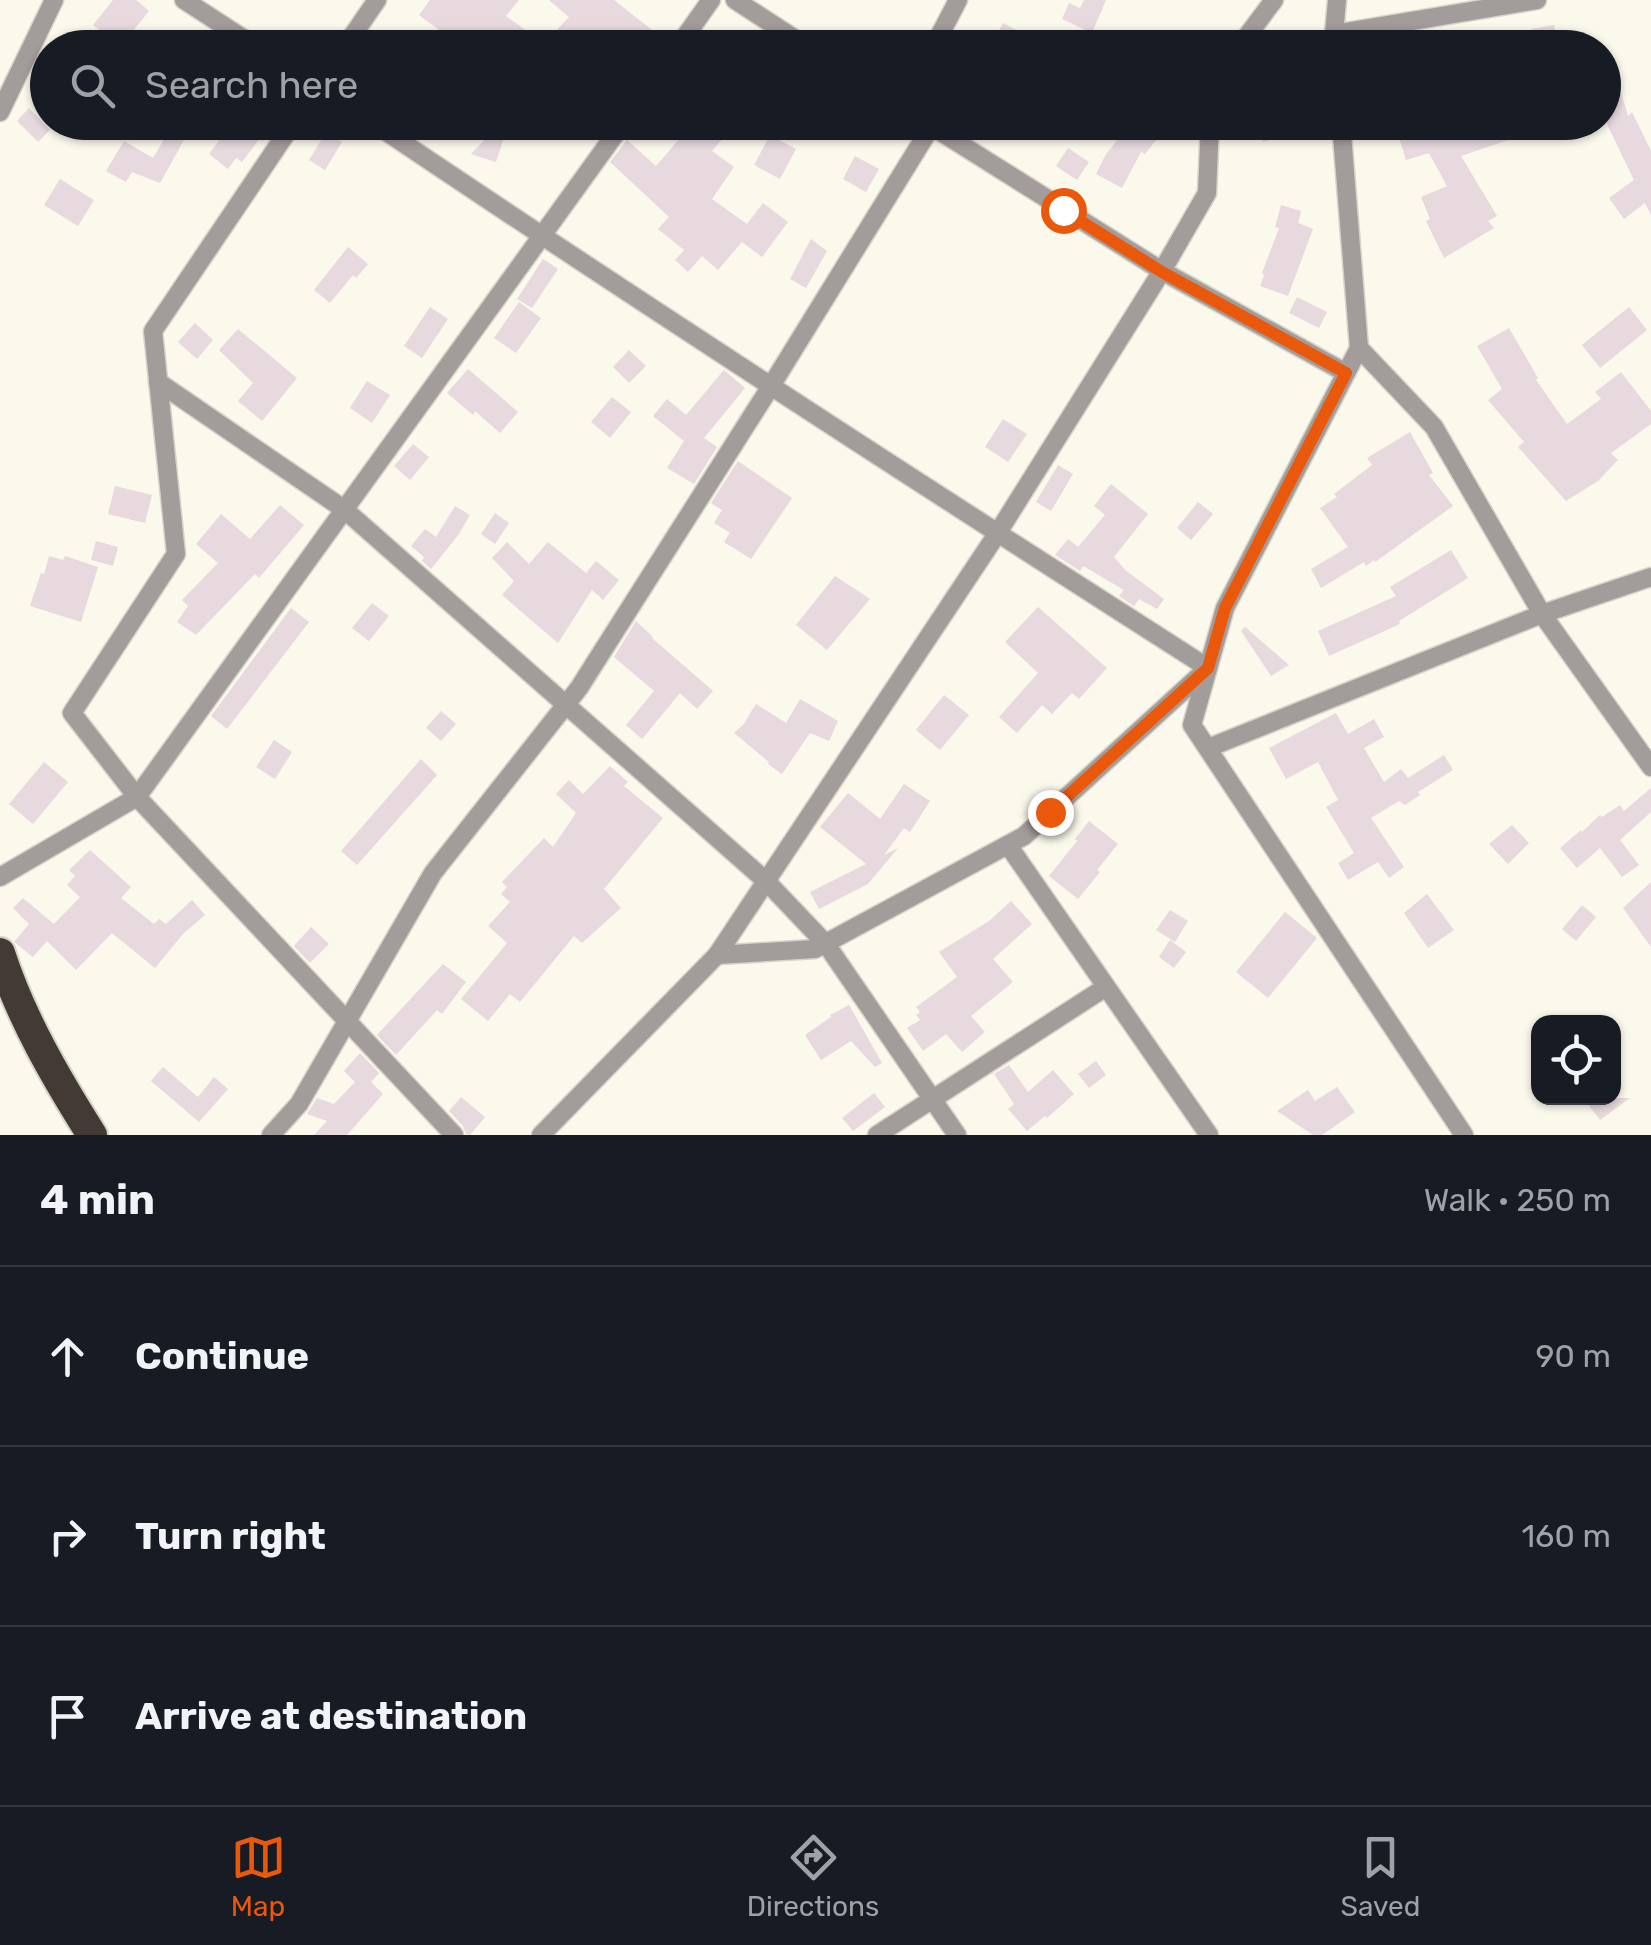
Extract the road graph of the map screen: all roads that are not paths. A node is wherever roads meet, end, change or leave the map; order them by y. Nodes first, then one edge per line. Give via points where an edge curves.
1 (54, 0) edge
2 (184, 0) edge
3 (376, 0) edge
4 (711, 0) edge
5 (736, 0) edge
6 (958, 0) edge
7 (1274, 0) edge
8 (1337, 0) edge
9 (1537, 0) edge
10 (40, 30) edge
11 (230, 30) edge
12 (356, 30) edge
13 (690, 30) edge
14 (782, 30) edge
15 (942, 30) edge
16 (1252, 30) edge
17 (1335, 30) edge
18 (1388, 30) edge
19 (30, 50) edge
20 (0, 112) edge
21 (282, 140) edge
22 (399, 140) edge
23 (611, 140) edge
24 (919, 140) edge
25 (954, 140) edge
26 (1209, 140) edge
27 (1342, 140) edge
28 (542, 237) junction
29 (1162, 272) junction
30 (1359, 348) junction
31 (1346, 373) junction
32 (158, 382) junction
33 (771, 386) junction
34 (344, 510) junction
35 (997, 534) junction
36 (1651, 577) edge
37 (1542, 614) junction
38 (1208, 668) junction
39 (566, 705) junction
40 (1208, 748) junction
41 (1651, 767) edge
42 (137, 797) junction
43 (1008, 845) junction
44 (0, 878) edge
45 (766, 881) junction
46 (826, 944) junction
47 (0, 953) edge
48 (718, 955) junction
49 (1106, 987) junction
50 (347, 1021) junction
51 (933, 1100) junction
52 (92, 1135) edge
53 (271, 1135) edge
54 (454, 1135) edge
55 (541, 1135) edge
56 (878, 1135) edge
57 (957, 1135) edge
58 (1210, 1135) edge
59 (1464, 1135) edge

1 - 10 street
2 - 11 street
3 - 12 street
4 - 13 street
5 - 14 street
6 - 15 street
7 - 16 street
8 - 17 street
9 - 18 street
19 - 20 street
21 - 32 street via 153,331
22 - 28 street
23 - 28 street
24 - 33 street
25 - 29 street
26 - 29 street via 1207,193
27 - 30 street
28 - 33 street
28 - 34 street
29 - 31 street
29 - 35 street
30 - 31 street
30 - 37 street via 1434,427
31 - 38 street via 1225,608
32 - 34 street
32 - 42 street via 176,554 72,713
33 - 35 street
33 - 39 street
34 - 39 street
34 - 42 street
35 - 38 street
35 - 45 street
36 - 37 street
37 - 40 street
37 - 41 street
38 - 40 street via 1192,725
38 - 43 street
39 - 45 street
39 - 50 street via 432,873
40 - 59 street
42 - 44 street
42 - 50 street
43 - 46 street
43 - 49 street
45 - 46 street
45 - 48 street
46 - 48 street
46 - 51 street
47 - 52 highway via 58,1080
48 - 55 street
49 - 51 street
49 - 58 street
50 - 53 street via 300,1104
50 - 54 street
51 - 56 street
51 - 57 street

